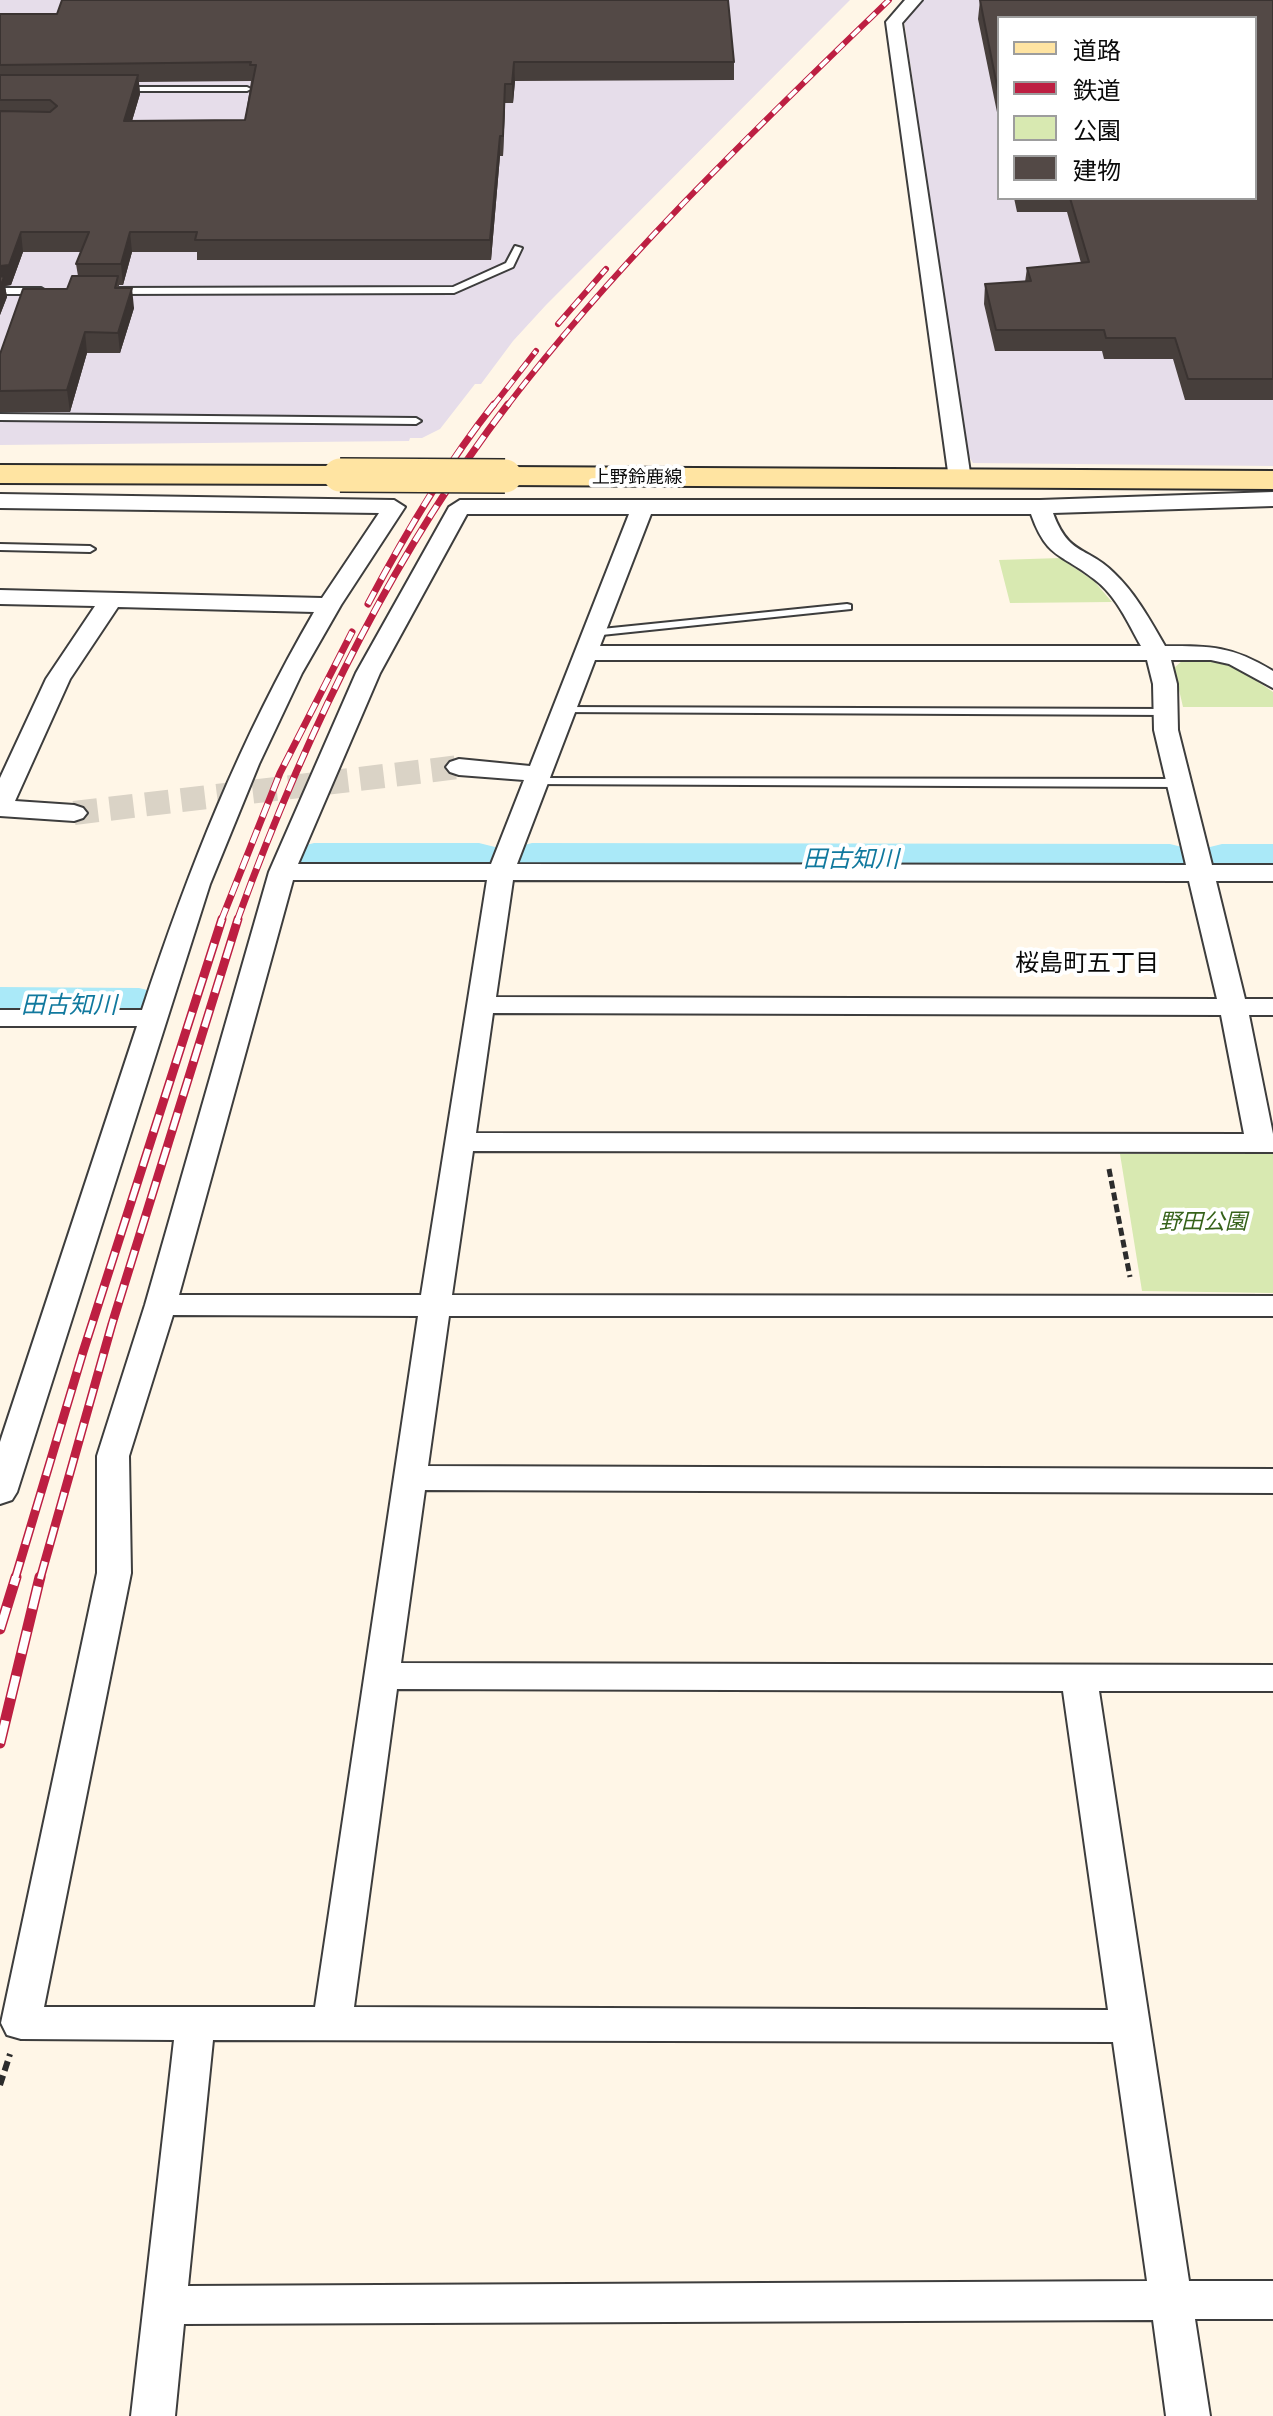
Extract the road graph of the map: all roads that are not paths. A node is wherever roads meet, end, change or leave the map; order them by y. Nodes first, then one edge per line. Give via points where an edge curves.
1 (914, 0) edge
2 (108, 89) edge
3 (247, 89) edge
4 (518, 248) dead end
5 (0, 291) edge
6 (47, 291) edge
7 (109, 291) edge
8 (0, 417) edge
9 (416, 421) dead end
10 (0, 474) edge
11 (960, 479) junction
12 (1273, 480) edge
13 (1273, 499) edge
14 (0, 501) edge
15 (1040, 507) junction
16 (642, 508) junction
17 (0, 547) edge
18 (90, 549) dead end
19 (0, 597) edge
20 (112, 599) junction
21 (329, 605) junction
22 (847, 607) dead end
23 (588, 643) junction
24 (1158, 654) junction
25 (1273, 681) edge
26 (562, 710) junction
27 (1166, 712) junction
28 (459, 767) tunnel mouth
29 (536, 778) junction
30 (1178, 783) junction
31 (0, 807) edge
32 (74, 813) tunnel mouth
33 (282, 872) junction
34 (501, 872) junction
35 (1199, 873) junction
36 (1273, 873) edge
37 (479, 1005) junction
38 (1233, 1007) junction
39 (1273, 1007) edge
40 (0, 1018) edge
41 (154, 1018) junction
42 (460, 1142) junction
43 (1267, 1143) edge
44 (435, 1303) junction
45 (161, 1305) junction
46 (1273, 1306) edge
47 (410, 1478) junction
48 (1273, 1481) edge
49 (0, 1492) edge
50 (383, 1676) junction
51 (1079, 1678) junction
52 (1273, 1678) edge
53 (332, 2022) junction
54 (195, 2023) junction
55 (1129, 2026) junction
56 (1273, 2300) edge
57 (1172, 2302) junction
58 (165, 2305) junction
59 (153, 2416) edge
60 (1188, 2416) edge

1 - 11 street via 894,22
2 - 3 lane
4 - 7 lane via 510,265 454,290
5 - 6 lane
8 - 9 lane
10 - 11 main road, 上野鈴鹿線, bridge
11 - 12 main road, 上野鈴鹿線
13 - 15 street
14 - 21 street via 394,507
15 - 16 street
15 - 24 street via 1050,536 1065,552 1104,575 1128,603
16 - 23 street
16 - 33 street via 460,507 368,673
17 - 18 lane
19 - 20 street
20 - 21 street
20 - 31 street via 58,679
21 - 41 street via 246,764 197,884
22 - 23 lane
23 - 24 street
23 - 26 street
24 - 25 street via 1211,653 1237,659
24 - 27 street
26 - 27 lane
26 - 29 street
27 - 30 street
28 - 29 street
29 - 30 lane
29 - 34 street
30 - 35 street
31 - 32 street
33 - 34 street
33 - 45 street
34 - 35 street
34 - 37 street
35 - 36 street
35 - 38 street
37 - 38 street
37 - 42 street
38 - 39 street
38 - 43 street
40 - 41 street
41 - 49 street
42 - 43 street
42 - 44 street
44 - 45 street
44 - 46 street
44 - 47 street
45 - 54 street via 113,1456 114,1573 21,2023
47 - 48 street
47 - 50 street
50 - 51 street
50 - 53 street
51 - 52 street
51 - 55 street
53 - 54 street
53 - 55 street
54 - 58 street
55 - 57 street
56 - 57 street
57 - 58 street
57 - 60 street
58 - 59 street

